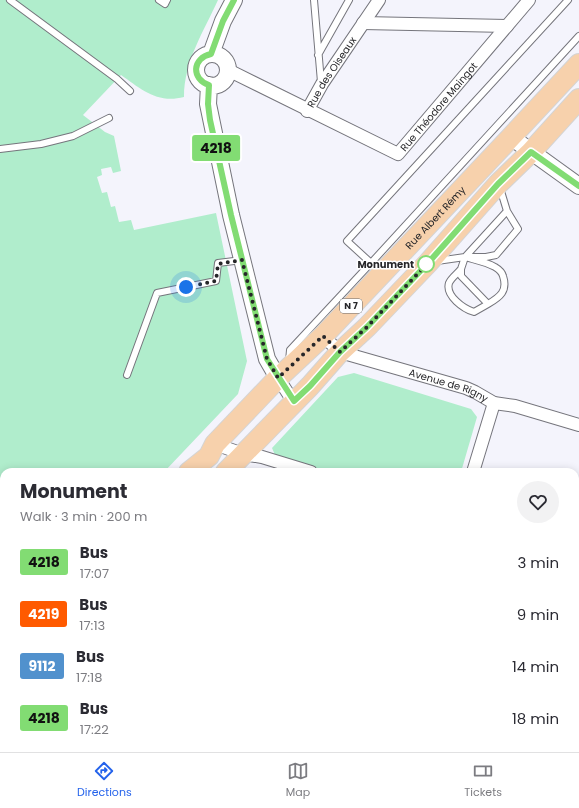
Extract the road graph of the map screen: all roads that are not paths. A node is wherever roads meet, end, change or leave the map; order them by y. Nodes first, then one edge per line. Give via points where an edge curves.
1 (10, 0) edge
2 (159, 0) edge
3 (167, 0) edge
4 (234, 0) edge
5 (314, 0) edge
6 (350, 0) edge
7 (379, 0) edge
8 (529, 0) edge
9 (568, 0) edge
10 (363, 23) junction
11 (507, 26) junction
12 (579, 36) edge
13 (211, 54) junction
14 (318, 55) junction
15 (579, 64) edge
16 (228, 70) junction
17 (322, 84) junction
18 (209, 85) junction
19 (130, 91) dead end
20 (579, 100) edge
21 (307, 110) junction
22 (109, 118) dead end
23 (512, 137) junction
24 (0, 150) edge
25 (531, 152) junction
26 (498, 184) junction
27 (579, 186) edge
28 (507, 211) junction
29 (465, 257) junction
30 (242, 260) junction
31 (371, 263) junction
32 (428, 263) junction
33 (461, 269) junction
34 (488, 304) junction
35 (323, 336) junction
36 (340, 352) junction
37 (283, 373) junction
38 (127, 375) dead end
39 (294, 401) junction
40 (494, 403) junction
41 (579, 425) edge
42 (215, 444) junction
43 (243, 454) junction
44 (194, 468) edge
45 (230, 468) edge
46 (297, 468) edge
47 (474, 468) edge

1 - 19 lane
2 - 3 lane via 164,4
4 - 13 street
5 - 14 lane
6 - 14 lane
7 - 10 street, Rue des Oiseaux
8 - 11 street, Rue Théodore Maingot
9 - 31 lane via 347,241
10 - 11 street
10 - 17 street, Rue des Oiseaux
11 - 21 street, Rue Théodore Maingot via 398,154
12 - 31 lane
13 - 16 street via 224,60
13 - 18 street via 198,62 196,72 200,81
14 - 17 lane
15 - 23 main road, Rue Albert Rémy / N 7
16 - 18 street via 224,80 214,86
16 - 21 street, Rue des Oiseaux
17 - 21 street, Rue des Oiseaux
18 - 30 street via 210,120
20 - 25 main road, N 7
22 - 24 lane via 73,136
23 - 25 street
23 - 35 main road, Rue Albert Rémy / N 7
25 - 26 main road, N 7
25 - 27 street
26 - 28 lane
26 - 32 main road, N 7
28 - 29 lane
28 - 29 lane via 518,229 496,255
29 - 32 lane
29 - 33 lane
29 - 34 lane via 502,272 506,283 504,290 498,298
30 - 37 street via 267,359
30 - 38 lane via 218,264 216,281 157,293
31 - 37 lane via 290,350
32 - 36 main road, N 7
33 - 34 lane via 461,276
33 - 34 lane via 450,282 449,293 452,297 474,312
35 - 36 street, Avenue de Rigny
35 - 37 main road, Rue Albert Rémy / N 7
36 - 39 main road, N 7
36 - 40 street, Avenue de Rigny via 466,388
37 - 39 street
37 - 42 main road, Rue Albert Rémy / N 7
39 - 43 main road, N 7
40 - 41 street, Avenue de Rigny via 515,406
40 - 47 street
42 - 43 street
42 - 44 main road, Rue Albert Rémy / N 7 via 209,456
43 - 45 main road, N 7
43 - 46 street

